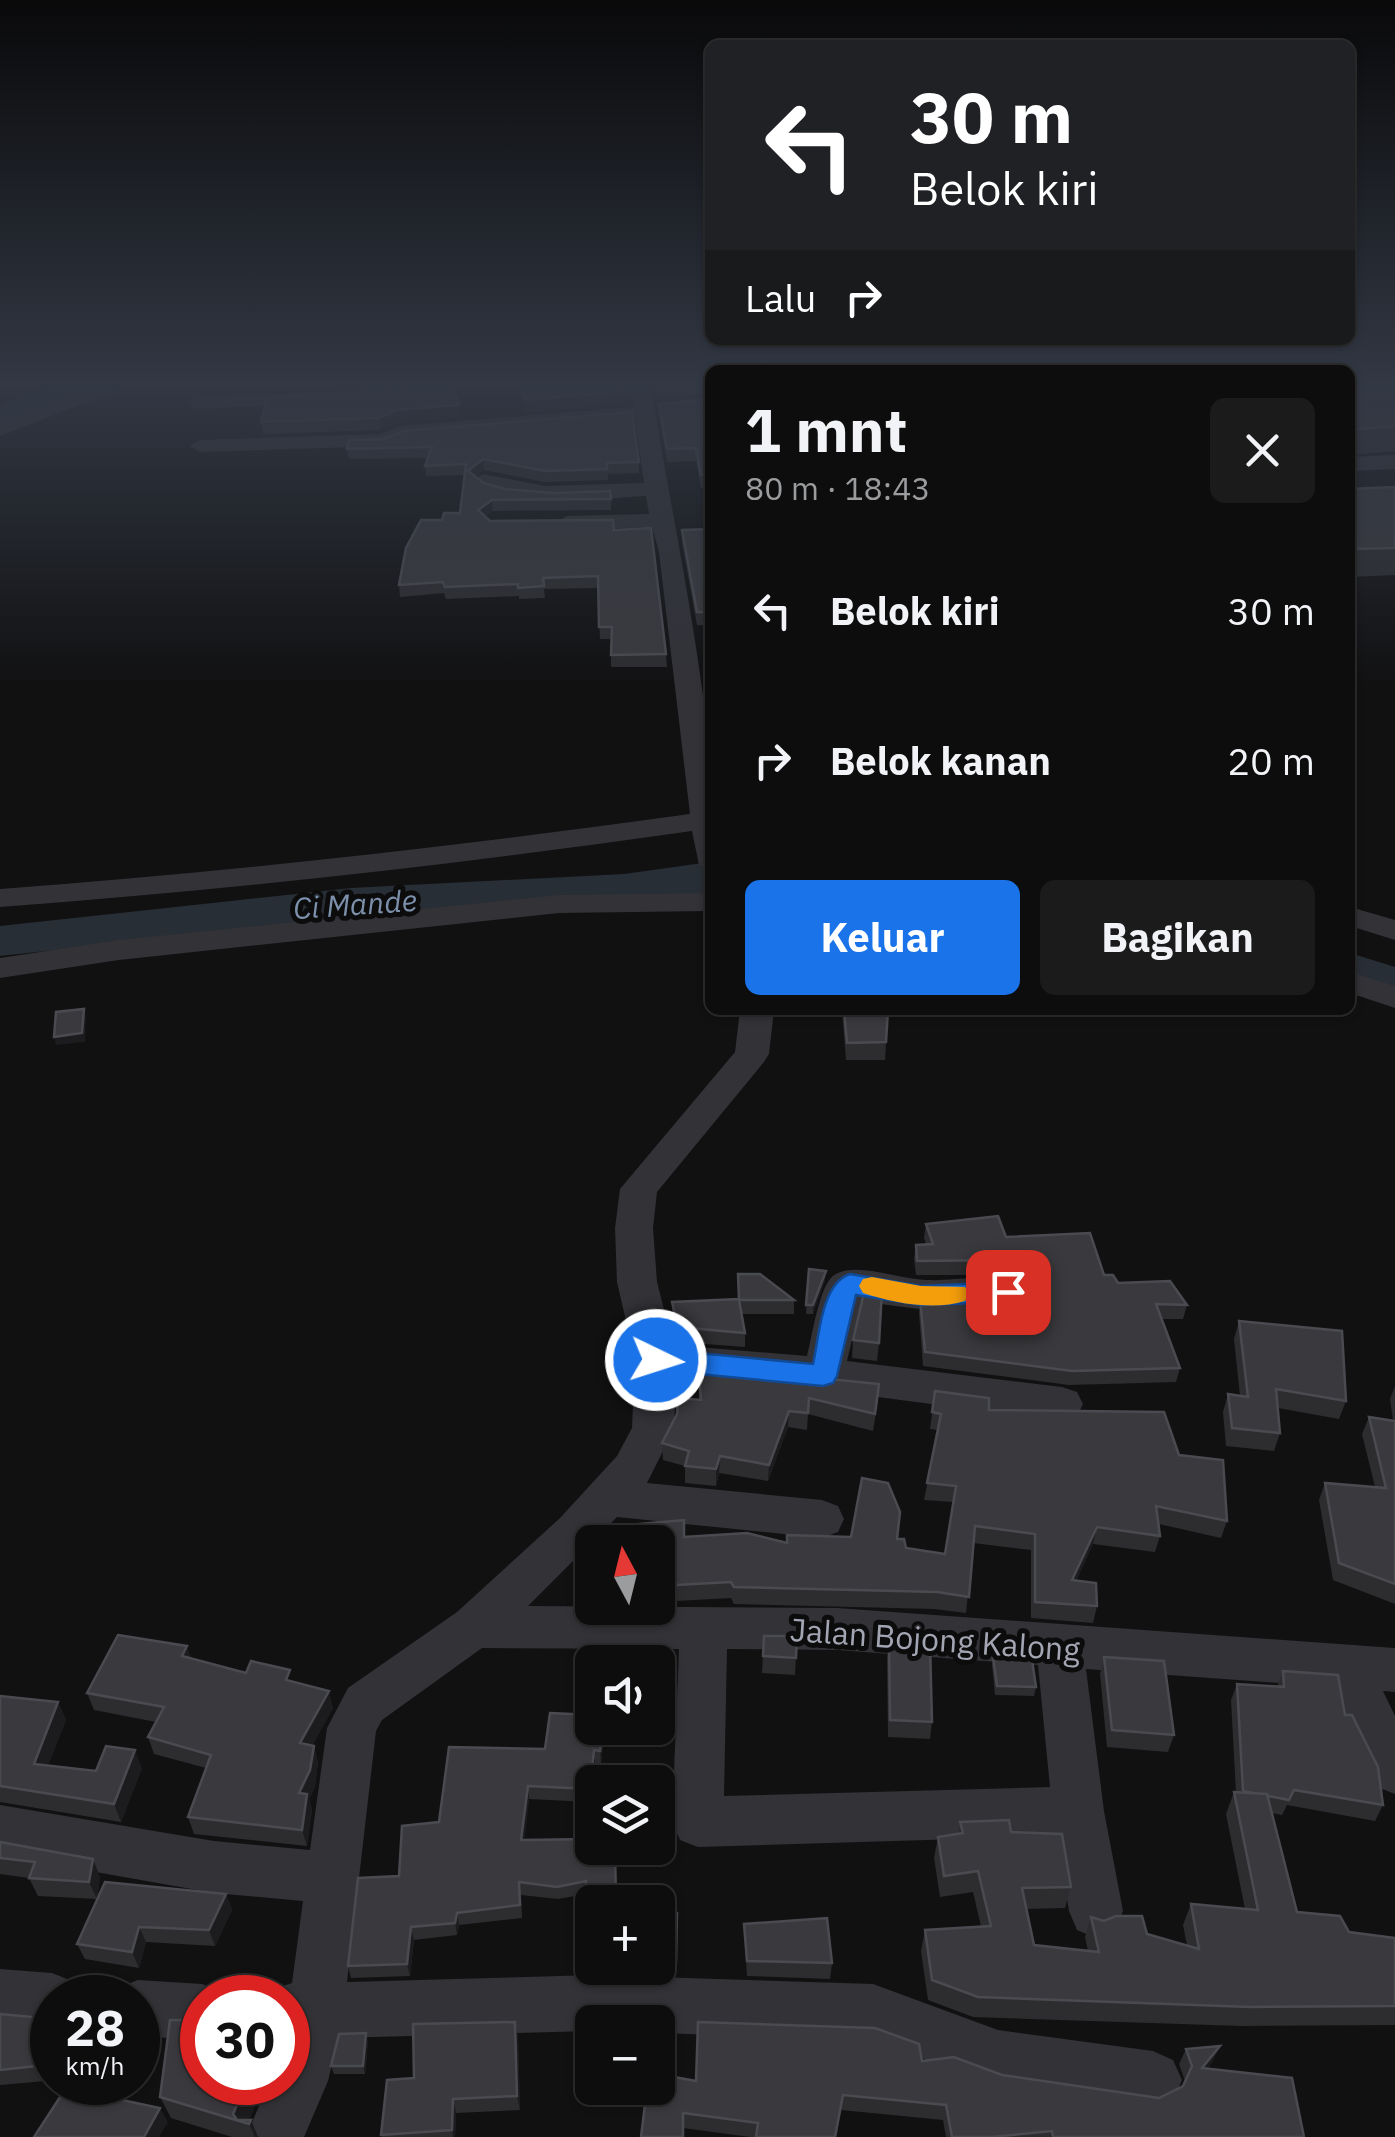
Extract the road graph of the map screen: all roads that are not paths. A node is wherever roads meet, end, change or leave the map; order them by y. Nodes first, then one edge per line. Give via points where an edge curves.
1 (509, 487) edge
2 (657, 487) edge
3 (596, 502) edge
4 (658, 502) junction
5 (541, 524) edge
6 (699, 678) edge
7 (705, 794) edge
8 (705, 833) edge
9 (0, 898) edge
10 (705, 902) edge
11 (1355, 918) edge
12 (1395, 930) edge
13 (0, 968) edge
14 (1355, 984) edge
15 (1395, 998) edge
16 (756, 1015) edge
17 (1008, 1292) edge
18 (656, 1360) junction
19 (823, 1376) junction
20 (1062, 1404) dead end
21 (606, 1497) junction
22 (822, 1519) dead end
23 (474, 1626) junction
24 (704, 1629) junction
25 (1060, 1648) junction
26 (1374, 1669) edge
27 (1395, 1770) edge
28 (1078, 1811) junction
29 (0, 1830) edge
30 (332, 1878) junction
31 (1096, 1911) dead end
32 (310, 1975) edge
33 (0, 1997) edge
34 (30, 1999) edge
35 (310, 2010) edge
36 (1153, 2080) dead end
37 (288, 2105) edge
38 (275, 2137) edge

1 - 4 street
2 - 4 street
3 - 4 street
4 - 5 street
4 - 6 street
6 - 7 street
8 - 9 street
10 - 13 street via 559,904
11 - 12 street
14 - 15 street
16 - 18 street via 752,1054 640,1189 637,1282
17 - 19 street via 921,1295 850,1284
18 - 19 street
18 - 21 street via 652,1429 632,1470
19 - 20 street
21 - 22 street
21 - 23 street
23 - 24 street, Jalan Bojong Kalong
23 - 30 street via 375,1695 357,1715
24 - 25 street, Jalan Bojong Kalong via 838,1629
24 - 28 street via 698,1822
25 - 26 street, Jalan Bojong Kalong
25 - 28 street
26 - 27 street via 1363,1708
28 - 31 street
29 - 30 street via 214,1867
30 - 32 street
33 - 34 street
35 - 36 street via 594,2003 873,2012 998,2058
37 - 38 street

